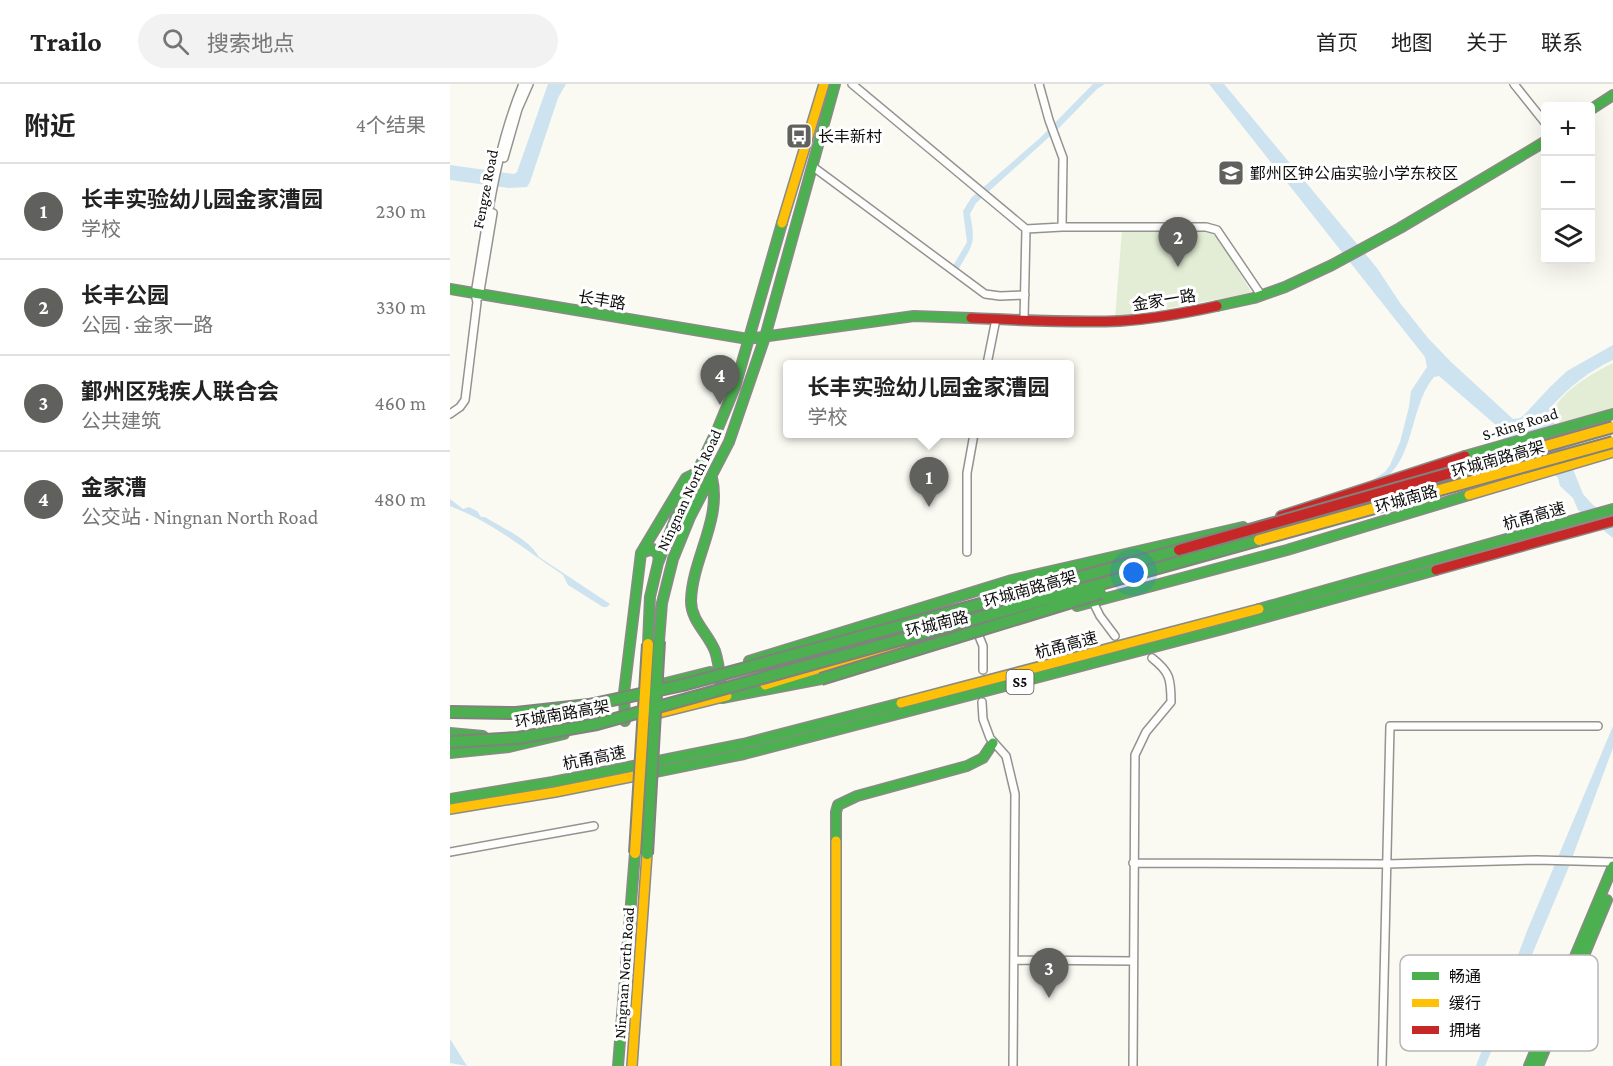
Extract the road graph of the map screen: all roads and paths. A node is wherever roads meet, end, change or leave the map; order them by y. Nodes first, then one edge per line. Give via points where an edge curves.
1 (523, 84) edge
2 (529, 84) edge
3 (824, 84) edge
4 (835, 84) edge
5 (852, 84) edge
6 (1039, 84) edge
7 (1514, 84) edge
8 (1613, 95) edge
9 (1595, 107) edge
10 (1541, 119) edge
11 (1541, 144) edge
12 (812, 166) junction
13 (495, 186) junction
14 (1062, 227) junction
15 (1026, 230) junction
16 (450, 290) edge
17 (1025, 295) junction
18 (1261, 295) junction
19 (477, 297) junction
20 (996, 319) junction
21 (1024, 320) junction
22 (765, 337) junction
23 (748, 339) junction
24 (988, 360) edge
25 (450, 414) edge
26 (1613, 414) edge
27 (1613, 421) edge
28 (1613, 427) edge
29 (973, 438) edge
30 (1613, 442) edge
31 (1613, 452) edge
32 (1466, 456) joint
33 (698, 472) junction
34 (712, 478) junction
35 (1393, 490) junction
36 (700, 501) junction
37 (713, 506) junction
38 (1613, 509) edge
39 (1613, 521) edge
40 (1580, 524) junction
41 (1180, 550) junction
42 (967, 552) dead end
43 (641, 553) junction
44 (1191, 559) junction
45 (658, 563) junction
46 (1083, 564) junction
47 (964, 595) junction
48 (1092, 602) junction
49 (976, 629) junction
50 (1115, 636) dead end
51 (654, 642) junction
52 (1152, 658) dead end
53 (741, 664) junction
54 (718, 670) junction
55 (983, 670) dead end
56 (624, 693) junction
57 (722, 698) junction
58 (982, 702) dead end
59 (450, 709) edge
60 (625, 720) junction
61 (597, 724) junction
62 (1598, 726) dead end
63 (450, 733) edge
64 (450, 742) edge
65 (993, 743) junction
66 (450, 753) edge
67 (450, 799) edge
68 (450, 809) edge
69 (594, 826) dead end
70 (450, 852) edge
71 (1613, 862) edge
72 (1133, 863) junction
73 (1388, 864) junction
74 (1613, 867) edge
75 (1613, 885) edge
76 (1576, 955) edge
77 (1584, 955) edge
78 (1014, 960) junction
79 (1133, 961) junction
80 (1535, 1051) edge
81 (1544, 1051) edge
82 (618, 1066) edge
83 (632, 1066) edge
84 (836, 1066) edge
85 (1014, 1066) edge
86 (1133, 1066) edge
87 (1382, 1066) edge
88 (1529, 1066) edge
89 (1538, 1066) edge

1 - 13 street, Fengze Road via 513,108
2 - 13 street, Fengze Road
3 - 23 main road, Ningnan North Road
4 - 12 main road, Ningnan North Road
5 - 15 street
6 - 14 street via 1063,158
7 - 10 street
8 - 9 main road
11 - 18 main road, 金家一路 via 1352,255
12 - 17 street via 985,294
12 - 22 main road, Ningnan North Road
13 - 19 street, Fengze Road
14 - 15 street
14 - 18 street via 1217,230
15 - 17 street
16 - 19 main road, 长丰路
17 - 21 street
18 - 21 main road, 金家一路 via 1175,315 1122,321
19 - 23 main road, 长丰路
19 - 25 street, Fengze Road via 465,400
20 - 21 main road, 金家一路
20 - 22 main road, 金家一路 via 914,316
20 - 24 street
22 - 23 main road, 金家一路
22 - 34 main road, Ningnan North Road via 729,442
23 - 33 main road, Ningnan North Road via 735,387
26 - 32 main road, S-Ring Road
27 - 35 main road, bridge
28 - 35 main road, 环城南路高架, bridge
29 - 42 street via 967,473
30 - 44 main road, 环城南路高架, bridge
31 - 48 main road, 环城南路 via 1287,550
32 - 46 main road, 环城南路 via 1256,524
33 - 43 main road via 686,478
33 - 45 main road, Ningnan North Road
34 - 36 main road, Ningnan North Road
34 - 37 main road
35 - 41 main road, 环城南路高架, bridge
36 - 37 main road
36 - 51 main road, Ningnan North Road via 673,559
37 - 54 main road via 690,604 714,650
38 - 40 main road, 杭甬高速 / S5
39 - 40 main road, 杭甬高速 / S5
40 - 67 main road, 杭甬高速 / S5 via 743,744
40 - 68 main road, 杭甬高速 / S5 via 1223,629 744,754
41 - 53 main road, bridge via 1117,562
41 - 59 main road, 环城南路高架, bridge via 683,685 589,705 516,713
43 - 45 main road via 653,549 659,556
43 - 56 main road
44 - 57 main road, bridge via 1108,591 821,679
44 - 61 main road, 环城南路高架, bridge
45 - 51 main road, Ningnan North Road via 650,597
46 - 47 main road, 环城南路
46 - 48 street
47 - 49 street
47 - 53 main road, 环城南路
48 - 49 main road, 环城南路
48 - 50 street
49 - 55 street via 983,646
49 - 57 main road, 环城南路 via 827,666
51 - 82 main road, bridge
51 - 83 main road, Ningnan North Road, bridge via 647,854
52 - 72 street via 1165,668 1171,681 1171,702 1146,732 1135,755
53 - 54 main road, 环城南路
54 - 56 main road, 环城南路
54 - 57 main road
56 - 59 main road, 环城南路 via 546,706
56 - 60 main road
57 - 60 main road, 环城南路
58 - 65 street via 983,718
60 - 63 main road, 环城南路 via 498,737
61 - 64 main road, 环城南路高架, bridge via 518,738
61 - 66 main road, bridge via 509,747
62 - 73 street via 1390,726
65 - 78 street via 1006,756 1015,794
65 - 84 main road via 983,758 967,766 856,796 838,805
69 - 70 street
71 - 73 street
72 - 73 street
72 - 79 street
73 - 87 street
74 - 76 main road
75 - 77 main road
78 - 79 street
78 - 85 street
79 - 86 street
80 - 88 main road
81 - 89 main road

